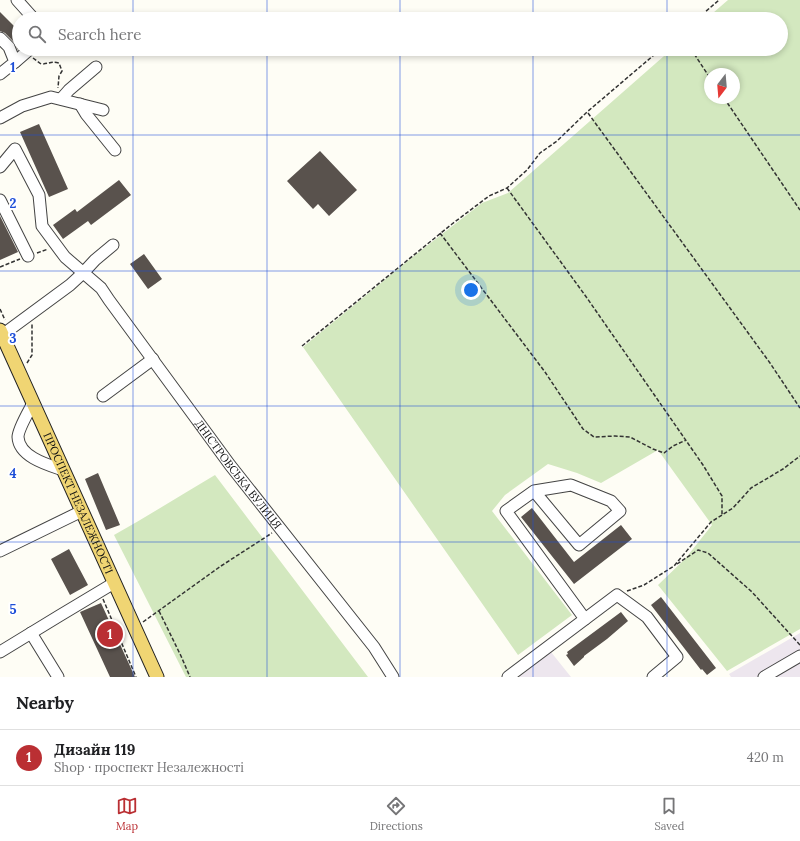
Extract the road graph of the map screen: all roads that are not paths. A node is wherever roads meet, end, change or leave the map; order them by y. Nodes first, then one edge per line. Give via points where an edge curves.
1 (17, 0) edge
2 (28, 12) edge
3 (0, 38) edge
4 (12, 53) edge
5 (13, 56) edge
6 (23, 56) edge
7 (16, 62) junction
8 (96, 67) dead end
9 (0, 74) edge
10 (59, 99) junction
11 (80, 104) junction
12 (103, 110) dead end
13 (0, 118) edge
14 (114, 150) dead end
15 (0, 167) edge
16 (0, 200) edge
17 (113, 245) dead end
18 (28, 256) dead end
19 (83, 273) junction
20 (1, 332) edge
21 (153, 359) junction
22 (103, 396) dead end
23 (33, 403) junction
24 (63, 470) junction
25 (534, 491) junction
26 (82, 511) junction
27 (0, 551) edge
28 (114, 583) junction
29 (585, 619) junction
30 (31, 633) junction
31 (0, 652) edge
32 (800, 656) edge
33 (58, 677) edge
34 (157, 677) edge
35 (393, 677) edge
36 (508, 677) edge
37 (653, 677) edge
38 (764, 677) edge

1 - 2 street
3 - 4 street
5 - 7 street
6 - 7 street
7 - 9 street
8 - 10 street
10 - 11 street
10 - 13 street via 51,97 22,106
11 - 12 street
11 - 14 street
15 - 19 street, ДНІСТРОВСЬКА ВУЛИЦЯ via 15,149 38,195 42,226 65,257
16 - 18 street
17 - 19 street
19 - 20 street via 33,312
19 - 21 street, ДНІСТРОВСЬКА ВУЛИЦЯ via 101,288
20 - 23 main road, ПРОСПЕКТ НЕЗАЛЕЖНОСТІ
21 - 22 street
21 - 35 street, ДНІСТРОВСЬКА ВУЛИЦЯ via 230,465 374,647
23 - 24 main road, ПРОСПЕКТ НЕЗАЛЕЖНОСТІ
23 - 24 street via 18,437 22,448 29,456
24 - 26 main road, ПРОСПЕКТ НЕЗАЛЕЖНОСТІ
25 - 25 street via 571,485 611,501 620,511 579,545
25 - 29 street via 506,511
26 - 27 street
26 - 28 main road, ПРОСПЕКТ НЕЗАЛЕЖНОСТІ
28 - 30 street
28 - 34 main road, ПРОСПЕКТ НЕЗАЛЕЖНОСТІ
29 - 36 street
29 - 37 street via 616,595 647,617 678,657
30 - 31 street
30 - 33 street
32 - 38 street

